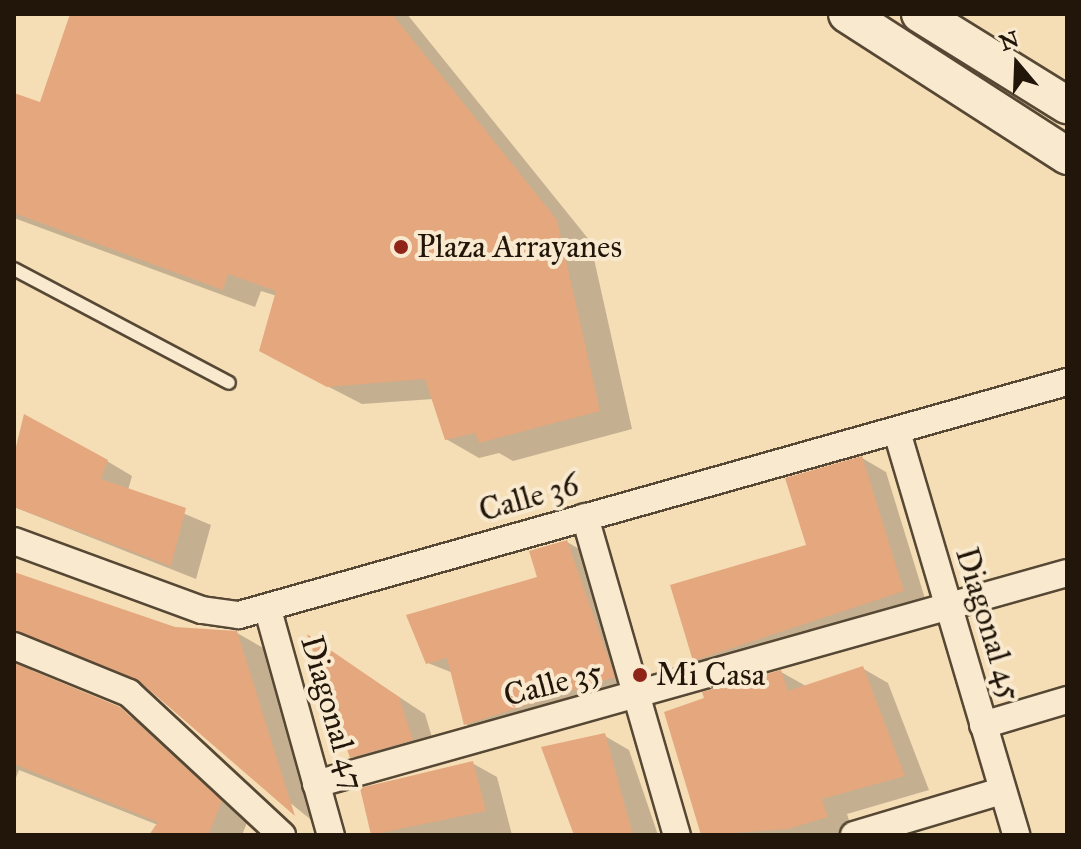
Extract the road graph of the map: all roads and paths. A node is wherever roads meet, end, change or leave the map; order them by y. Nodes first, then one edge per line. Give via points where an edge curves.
1 (847, 14) edge
2 (920, 14) edge
3 (1067, 105) edge
4 (1067, 156) edge
5 (14, 269) edge
6 (1067, 382) edge
7 (229, 383) dead end
8 (897, 432) junction
9 (585, 517) junction
10 (14, 541) edge
11 (1067, 573) edge
12 (268, 610) junction
13 (947, 611) junction
14 (14, 646) edge
15 (640, 696) junction
16 (1067, 700) edge
17 (983, 725) junction
18 (316, 784) junction
19 (1002, 791) junction
20 (282, 835) edge
21 (331, 835) edge
22 (677, 835) edge
23 (854, 835) edge
24 (1016, 835) edge

1 - 4 main road
2 - 3 main road
5 - 7 lane
6 - 8 street, Calle 36
8 - 9 street, Calle 36
8 - 13 street, Diagonal 45
9 - 12 street, Calle 36
9 - 15 street
10 - 12 street, Calle 36 via 202,610
11 - 13 street, Calle 35
12 - 18 street, Diagonal 47
13 - 15 street, Calle 35
13 - 17 street, Diagonal 45
14 - 20 street via 129,693
15 - 18 street, Calle 35
15 - 22 street
16 - 17 street
17 - 19 street, Diagonal 45
18 - 21 street, Diagonal 47
19 - 23 street
19 - 24 street, Diagonal 45

